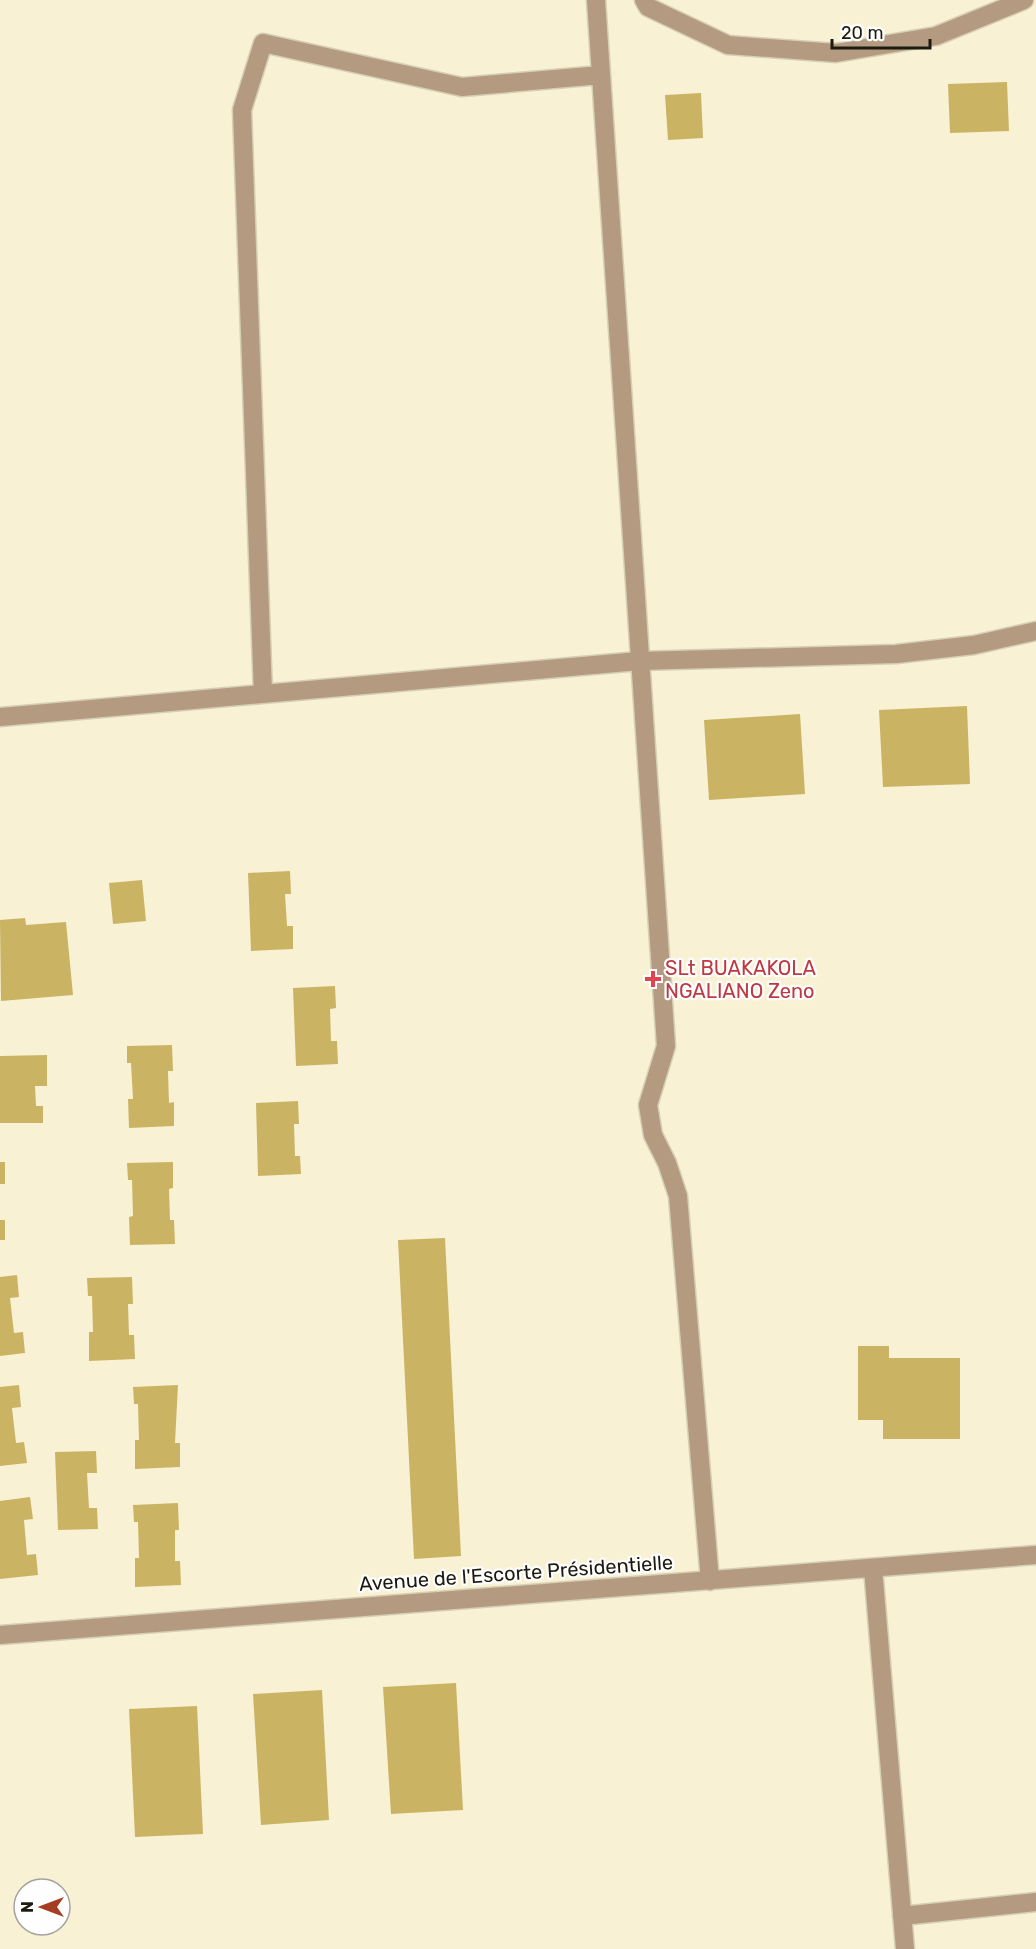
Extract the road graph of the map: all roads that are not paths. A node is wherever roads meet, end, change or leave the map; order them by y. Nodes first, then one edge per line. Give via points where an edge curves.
1 (596, 0) edge
2 (644, 0) edge
3 (1024, 0) edge
4 (601, 75) junction
5 (1036, 631) edge
6 (639, 661) junction
7 (263, 694) junction
8 (0, 717) edge
9 (1036, 1555) edge
10 (873, 1568) junction
11 (710, 1581) junction
12 (0, 1635) edge
13 (1036, 1902) edge
14 (902, 1916) junction
15 (905, 1949) edge

1 - 4 street
2 - 3 street via 648,7 728,45 836,53 936,36
4 - 6 street
4 - 7 street via 462,87 263,43 242,110
5 - 6 street via 974,645 896,654
6 - 7 street
6 - 11 street via 666,1046 648,1105 653,1135 678,1196
7 - 8 street
9 - 10 street, Avenue de l'Escorte Présidentielle
10 - 11 street, Avenue de l'Escorte Présidentielle
10 - 14 street
11 - 12 street, Avenue de l'Escorte Présidentielle
13 - 14 street
14 - 15 street

